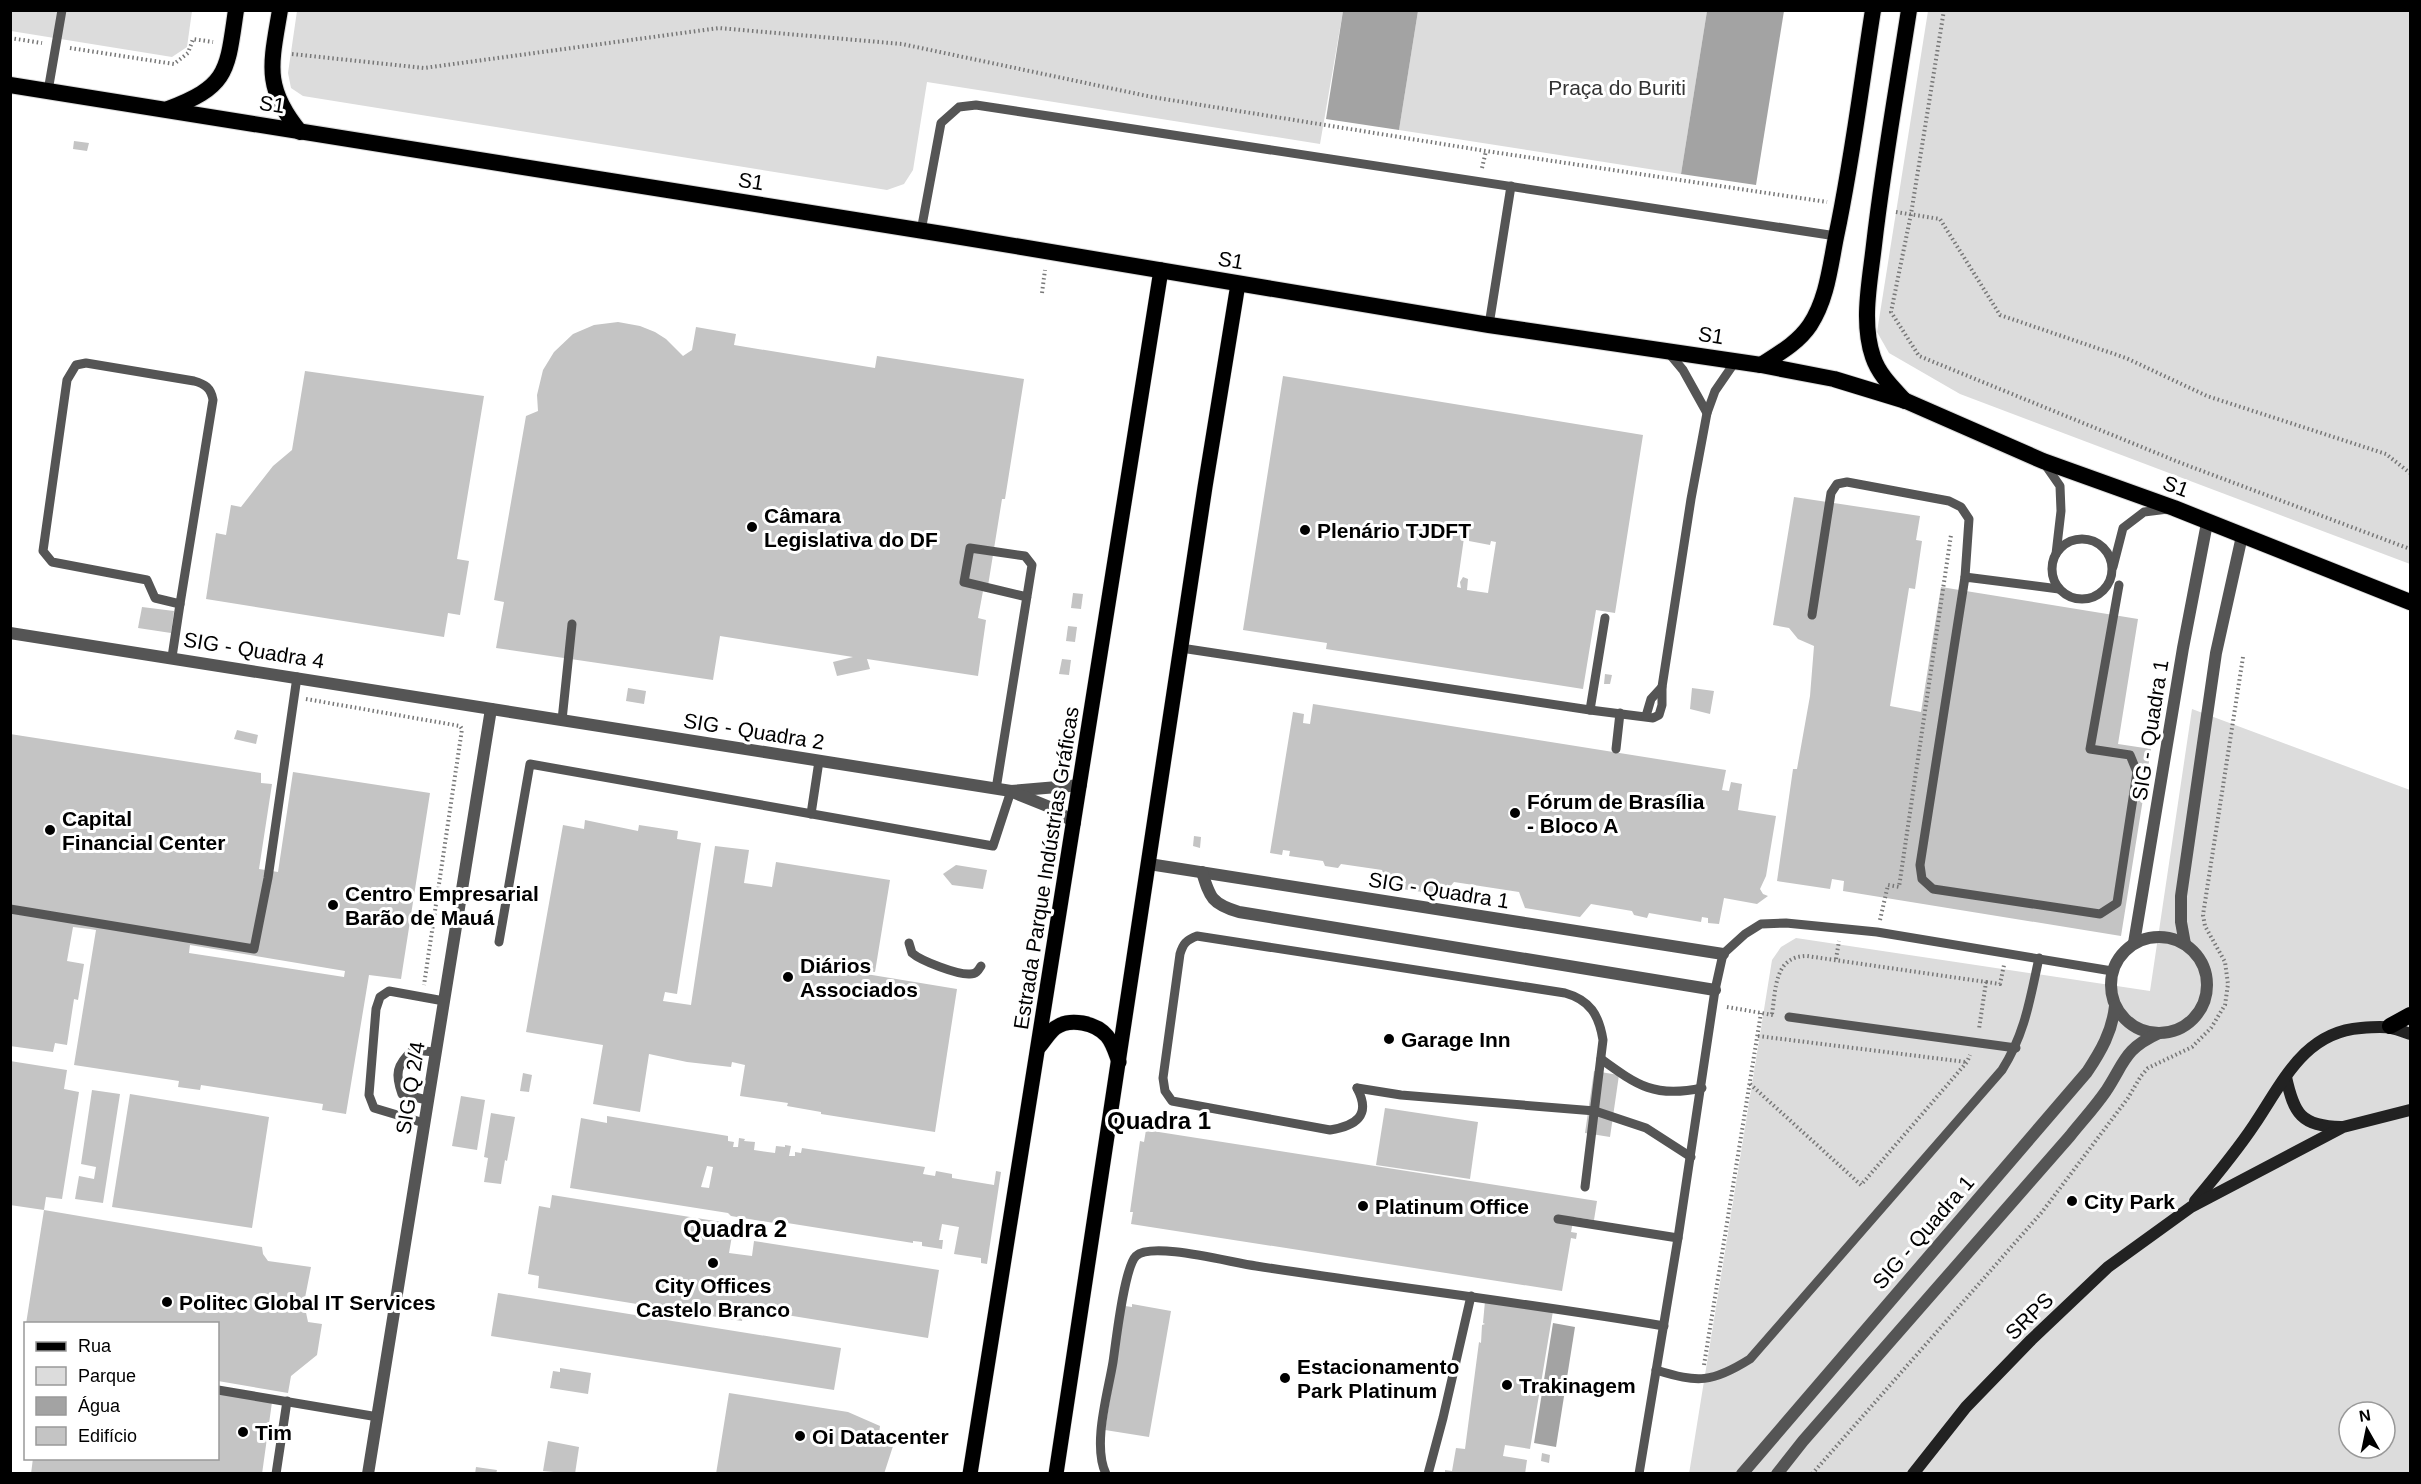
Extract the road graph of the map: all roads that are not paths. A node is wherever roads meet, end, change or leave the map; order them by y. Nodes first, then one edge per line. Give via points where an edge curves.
1 (62, 10) edge
2 (236, 10) edge
3 (280, 10) edge
4 (1873, 10) edge
5 (1910, 10) edge
6 (10, 85) edge
7 (48, 91) junction
8 (167, 110) junction
9 (300, 132) junction
10 (1511, 186) junction
11 (921, 231) junction
12 (1836, 236) junction
13 (1161, 270) junction
14 (1238, 284) junction
15 (1489, 325) junction
16 (1667, 351) junction
17 (1735, 362) junction
18 (1761, 365) junction
19 (1906, 401) junction
20 (1707, 413) junction
21 (2043, 461) junction
22 (2174, 508) junction
23 (2206, 523) junction
24 (2242, 536) junction
25 (2056, 554) junction
26 (2113, 567) junction
27 (1965, 577) junction
28 (2119, 585) dead end
29 (2059, 589) junction
30 (1027, 597) junction
31 (2410, 602) edge
32 (180, 604) junction
33 (1812, 615) dead end
34 (1605, 618) dead end
35 (572, 624) dead end
36 (10, 633) edge
37 (1181, 648) junction
38 (172, 657) junction
39 (297, 677) junction
40 (491, 709) junction
41 (1590, 710) junction
42 (1620, 714) junction
43 (562, 720) junction
44 (1616, 749) dead end
45 (819, 761) junction
46 (1081, 785) junction
47 (996, 789) junction
48 (1011, 791) junction
49 (811, 814) junction
50 (1075, 823) junction
51 (1149, 864) junction
52 (1202, 872) junction
53 (10, 909) edge
54 (499, 942) dead end
55 (909, 943) dead end
56 (2134, 943) junction
57 (2186, 944) junction
58 (1723, 954) junction
59 (2039, 958) junction
60 (981, 966) dead end
61 (2112, 971) junction
62 (1715, 990) junction
63 (444, 1000) junction
64 (2115, 1006) junction
65 (2410, 1015) edge
66 (1788, 1017) road end
67 (2390, 1026) junction
68 (2159, 1033) junction
69 (2410, 1034) edge
70 (2016, 1047) junction
71 (1038, 1048) junction
72 (435, 1052) junction
73 (1601, 1059) junction
74 (1119, 1062) junction
75 (2286, 1077) junction
76 (1702, 1088) junction
77 (427, 1100) junction
78 (2410, 1110) edge
79 (1595, 1111) junction
80 (424, 1123) junction
81 (2343, 1127) junction
82 (1691, 1157) junction
83 (1585, 1187) dead end
84 (2191, 1207) junction
85 (1558, 1219) dead end
86 (1678, 1238) junction
87 (1471, 1296) junction
88 (1664, 1326) junction
89 (1656, 1371) junction
90 (219, 1390) edge
91 (287, 1401) junction
92 (378, 1417) junction
93 (276, 1473) edge
94 (368, 1473) edge
95 (970, 1473) edge
96 (1056, 1473) edge
97 (1106, 1473) edge
98 (1428, 1473) edge
99 (1639, 1473) edge
100 (1742, 1473) edge
101 (1777, 1473) edge
102 (1913, 1473) edge

1 - 7 lane
2 - 8 highway via 231,45 219,79 194,100
3 - 9 highway via 273,52 274,82 284,113
4 - 12 highway
5 - 19 highway via 1878,209 1867,319 1873,359 1884,379
6 - 7 highway, S1
7 - 8 highway, S1
8 - 9 highway, S1
9 - 11 highway, S1
10 - 11 lane via 976,105 959,107 941,123
10 - 12 lane
10 - 15 lane
11 - 13 highway, S1
12 - 18 highway via 1826,287 1809,327
13 - 14 highway, S1
13 - 46 main road, Estrada Parque Indústrias Gráficas
14 - 15 highway, S1
14 - 37 main road
15 - 16 highway, S1
16 - 17 highway, S1
16 - 20 lane via 1683,370
17 - 18 highway, S1
17 - 20 lane via 1715,391
18 - 19 highway, S1 via 1834,379
19 - 21 highway, S1
20 - 42 lane via 1659,716
21 - 22 highway, S1
21 - 25 lane via 2060,486
22 - 23 highway, S1
22 - 26 lane via 2145,512 2123,528
23 - 24 highway, S1
23 - 56 street, SIG - Quadra 1
24 - 31 highway, S1
24 - 57 street via 2216,653 2181,896
25 - 26 lane via 2066,543 2081,538 2096,542 2108,552
25 - 29 lane via 2052,572
26 - 29 lane via 2110,581 2101,593 2087,599 2072,598
27 - 28 lane via 1920,865 1922,879 1933,889 2100,914 2117,903 2137,772 2130,755 2090,749
27 - 29 lane
27 - 33 lane via 1969,519 1961,507 1949,501 1847,482 1837,484 1831,493
30 - 30 lane via 1032,565 1025,556 970,548 964,582
30 - 47 lane
32 - 32 lane via 212,392 194,381 92,364 76,365 67,380 43,551 52,562 147,580 155,598
32 - 38 lane
34 - 41 lane
35 - 43 lane
36 - 38 street, SIG - Quadra 4
37 - 41 lane
37 - 51 main road
38 - 39 street, SIG - Quadra 4
39 - 40 street, SIG - Quadra 4
39 - 53 lane via 254,949
40 - 43 street, SIG - Quadra 2
40 - 63 street, SIG Q 2/4
41 - 42 lane
42 - 44 lane
43 - 45 street, SIG - Quadra 2
45 - 47 street, SIG - Quadra 2
45 - 49 lane
46 - 48 street, SIG - Quadra 2
46 - 50 main road, Estrada Parque Indústrias Gráficas
47 - 48 street, SIG - Quadra 2
48 - 49 lane via 993,846
48 - 50 street, SIG - Quadra 2 via 1052,808
49 - 54 lane via 530,764
50 - 71 main road, Estrada Parque Indústrias Gráficas
51 - 52 street, SIG - Quadra 1
51 - 74 main road
52 - 58 street, SIG - Quadra 1
52 - 62 street via 1212,899 1239,912
55 - 60 lane via 912,952 924,961 966,974
56 - 57 street via 2151,937 2169,937
56 - 61 street
57 - 68 street via 2199,956 2207,972 2208,990 2203,1007 2192,1021 2177,1030
58 - 59 lane via 1761,924 1786,923 1877,932
58 - 62 lane
59 - 61 lane
59 - 70 lane
61 - 64 street
62 - 76 lane
63 - 72 street, SIG Q 2/4
63 - 80 lane via 390,992 380,996 376,1009 369,1095 374,1108
64 - 68 street via 2141,1030
64 - 100 street, SIG - Quadra 1 via 2106,1042 2087,1072
65 - 67 highway
66 - 70 lane
67 - 69 main road, SRPS
67 - 75 main road, SRPS via 2347,1029 2329,1035 2304,1053
68 - 101 street via 2135,1046 2106,1092 2070,1136
70 - 89 lane via 2002,1070 1750,1359 1727,1374 1703,1380
71 - 74 main road via 1056,1027 1086,1023 1109,1038
71 - 95 main road, Estrada Parque Indústrias Gráficas
72 - 77 street, SIG Q 2/4
72 - 77 lane via 412,1050 402,1060 397,1078 402,1095
73 - 76 lane via 1624,1076 1656,1090 1681,1092
73 - 79 lane
73 - 79 lane via 1604,1040 1592,1009 1580,997 1565,993 1197,936 1183,944 1180,954 1163,1078 1172,1101 1330,1130 1348,1127 1358,1120 1363,1102 1357,1088
74 - 96 main road
75 - 81 main road via 2296,1111 2306,1122 2320,1127
75 - 84 main road, SRPS via 2233,1155
76 - 82 lane
77 - 80 street, SIG Q 2/4
78 - 81 main road, SRPS
79 - 82 lane via 1646,1128
79 - 83 lane
80 - 92 street, SIG Q 2/4
81 - 84 main road, SRPS
82 - 86 lane
84 - 102 main road, SRPS via 2108,1267 2040,1332 1966,1407
85 - 86 lane
86 - 88 lane
87 - 88 lane
87 - 97 lane via 1166,1250 1136,1256 1121,1305 1102,1429 1100,1454
87 - 98 lane
88 - 89 lane
89 - 99 lane
90 - 91 lane
91 - 92 lane
91 - 93 lane
92 - 94 street, SIG Q 2/4

